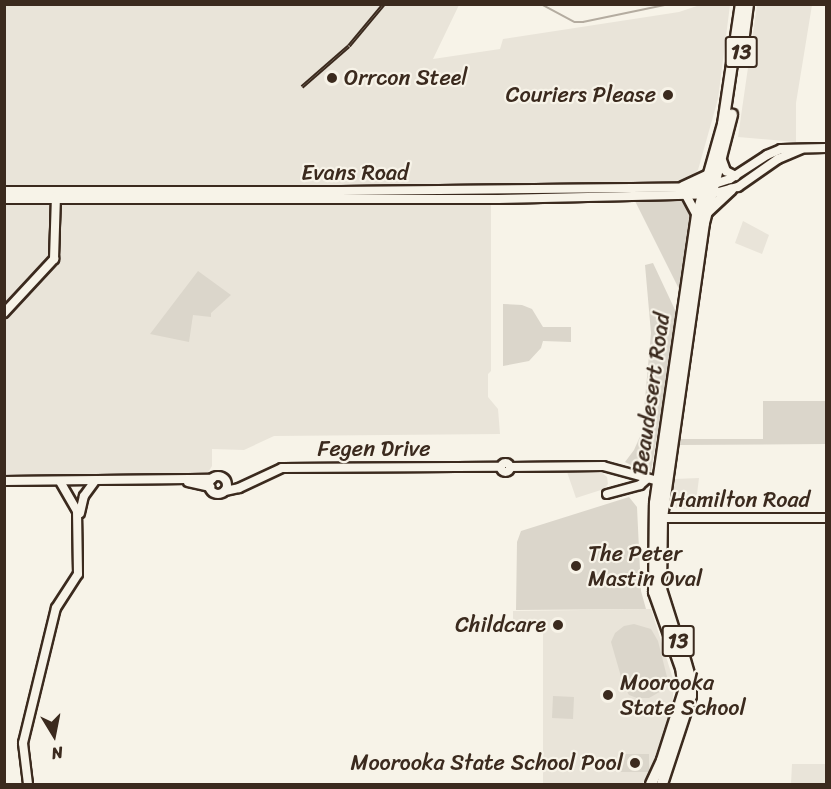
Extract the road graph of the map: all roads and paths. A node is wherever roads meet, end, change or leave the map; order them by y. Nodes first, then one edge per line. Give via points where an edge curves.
1 (748, 4) edge
2 (740, 5) edge
3 (803, 148) junction
4 (826, 148) edge
5 (722, 160) junction
6 (736, 176) junction
7 (708, 187) junction
8 (731, 190) junction
9 (4, 191) edge
10 (684, 191) junction
11 (56, 195) junction
12 (4, 199) edge
13 (702, 214) junction
14 (4, 313) edge
15 (212, 479) junction
16 (4, 481) edge
17 (60, 481) junction
18 (95, 481) junction
19 (183, 481) junction
20 (226, 481) junction
21 (657, 481) junction
22 (251, 482) junction
23 (210, 488) junction
24 (225, 491) junction
25 (607, 495) dead end
26 (83, 497) junction
27 (72, 498) junction
28 (79, 518) junction
29 (658, 518) junction
30 (826, 518) edge
31 (28, 784) edge
32 (651, 784) edge
33 (662, 784) edge

1 - 5 highway, Beaudesert Road / 13
2 - 7 highway, Beaudesert Road / 13 via 723,124
3 - 4 street
3 - 6 street via 774,152
3 - 8 street via 778,159
5 - 6 street via 726,171
5 - 7 highway, Beaudesert Road / 13
6 - 7 street
7 - 8 street
7 - 10 highway
7 - 10 street, Evans Road
7 - 13 highway, Beaudesert Road / 13
8 - 13 highway
9 - 11 street, Evans Road
10 - 11 street, Evans Road
10 - 13 street
11 - 12 street, Evans Road
11 - 14 street via 56,250 52,263
13 - 21 highway, Beaudesert Road / 13
15 - 19 street
15 - 20 street via 220,477
15 - 23 street
16 - 17 street
17 - 18 street
17 - 27 street
18 - 19 street
18 - 26 street
19 - 23 street
20 - 22 street, Fegen Drive
20 - 24 street
21 - 22 street, Fegen Drive via 603,466 510,467 506,472 500,467 293,467
21 - 25 street
21 - 29 highway, Beaudesert Road / 13
22 - 24 street, Fegen Drive
23 - 24 street via 216,494
26 - 27 street
26 - 28 street
27 - 28 street
28 - 31 street via 78,574 56,608 23,743
29 - 30 street, Hamilton Road
29 - 32 highway, Beaudesert Road / 13 via 654,592 681,668 684,691
29 - 33 highway, Beaudesert Road / 13 via 661,589 692,688

